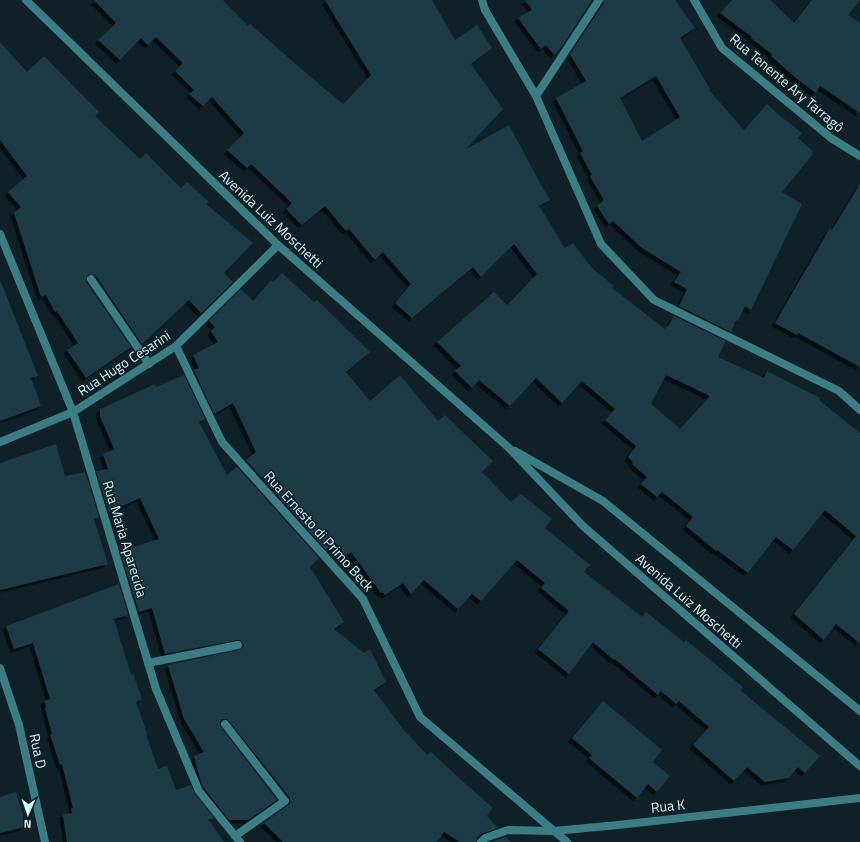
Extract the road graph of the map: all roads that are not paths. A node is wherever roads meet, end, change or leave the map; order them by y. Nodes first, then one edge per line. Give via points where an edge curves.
1 (26, 0) edge
2 (482, 0) edge
3 (599, 0) edge
4 (694, 0) edge
5 (536, 96) junction
6 (860, 156) edge
7 (0, 234) edge
8 (278, 245) junction
9 (91, 279) dead end
10 (176, 346) junction
11 (149, 364) junction
12 (860, 410) edge
13 (74, 412) junction
14 (0, 442) edge
15 (508, 447) junction
16 (238, 645) dead end
17 (148, 663) junction
18 (0, 668) edge
19 (860, 712) edge
20 (225, 724) dead end
21 (860, 766) edge
22 (860, 798) edge
23 (554, 831) junction
24 (238, 839) edge
25 (45, 842) edge
26 (481, 842) edge
27 (567, 842) edge

1 - 8 street, Avenida Luiz Moschetti
2 - 5 street via 485,10
3 - 5 street
4 - 6 street, Rua Tenente Ary Tarragô via 722,48 831,138
5 - 12 street via 601,244 654,300 838,391
7 - 13 street, Rua Maria Aparecida
8 - 10 street, Rua Hugo Cesarini
8 - 15 street, Avenida Luiz Moschetti
9 - 11 street
10 - 11 street, Rua Hugo Cesarini
10 - 23 street, Rua Ernesto di Primo Beck via 222,442 363,598 420,717
11 - 13 street, Rua Hugo Cesarini
13 - 14 street, Rua Hugo Cesarini
13 - 17 street, Rua Maria Aparecida
15 - 19 street, Avenida Luiz Moschetti via 603,501
15 - 21 street, Avenida Luiz Moschetti via 583,526
16 - 17 street
17 - 24 street, Rua Maria Aparecida via 156,689 199,791
18 - 25 street, Rua D via 20,725
20 - 24 street via 285,801
22 - 23 street, Rua K
23 - 26 street, Rua K via 508,830 485,838
23 - 27 street, Rua Ernesto di Primo Beck

